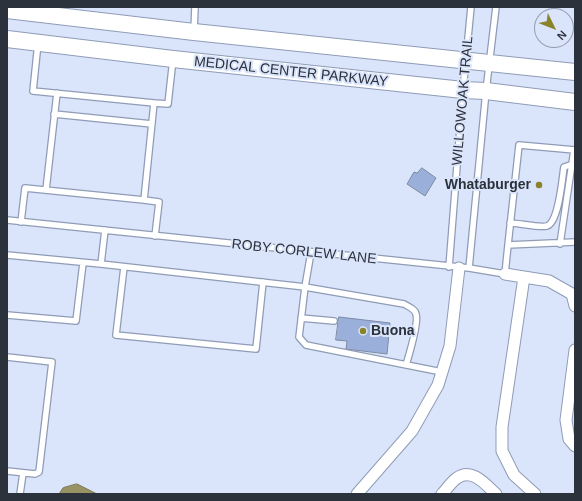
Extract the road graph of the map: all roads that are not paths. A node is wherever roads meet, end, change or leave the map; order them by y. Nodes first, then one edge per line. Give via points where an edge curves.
1 (195, 7) edge
2 (471, 7) edge
3 (496, 7) edge
4 (7, 10) edge
5 (194, 32) junction
6 (7, 39) edge
7 (38, 43) junction
8 (173, 59) junction
9 (466, 60) junction
10 (489, 63) junction
11 (575, 72) edge
12 (463, 90) junction
13 (486, 91) junction
14 (57, 93) junction
15 (575, 102) edge
16 (154, 103) junction
17 (54, 114) junction
18 (152, 124) junction
19 (575, 150) edge
20 (573, 164) junction
21 (46, 190) junction
22 (144, 200) junction
23 (7, 220) edge
24 (21, 222) junction
25 (510, 222) junction
26 (104, 230) junction
27 (155, 236) junction
28 (575, 242) edge
29 (560, 244) junction
30 (508, 245) junction
31 (311, 252) junction
32 (7, 256) edge
33 (83, 263) junction
34 (101, 264) junction
35 (124, 267) junction
36 (459, 268) junction
37 (505, 274) junction
38 (524, 277) junction
39 (263, 282) junction
40 (305, 287) junction
41 (575, 306) edge
42 (7, 315) edge
43 (300, 318) junction
44 (334, 321) dead end
45 (575, 350) edge
46 (7, 357) edge
47 (406, 365) junction
48 (442, 372) junction
49 (575, 446) edge
50 (7, 471) edge
51 (23, 473) junction
52 (20, 494) edge
53 (357, 494) edge
54 (442, 494) edge
55 (496, 494) edge
56 (535, 494) edge

1 - 5 lane
2 - 9 lane, WILLOWOAK TRAIL
3 - 10 lane, WILLOWOAK TRAIL
4 - 5 main road, MEDICAL CENTER PARKWAY
5 - 9 main road, MEDICAL CENTER PARKWAY
6 - 7 main road, MEDICAL CENTER PARKWAY
7 - 8 main road, MEDICAL CENTER PARKWAY
7 - 14 lane via 33,91
8 - 12 main road, MEDICAL CENTER PARKWAY
8 - 16 lane via 168,104
9 - 10 main road, MEDICAL CENTER PARKWAY
9 - 12 lane, WILLOWOAK TRAIL
10 - 11 main road, MEDICAL CENTER PARKWAY
10 - 13 lane, WILLOWOAK TRAIL
12 - 13 main road, MEDICAL CENTER PARKWAY
12 - 36 lane, WILLOWOAK TRAIL
13 - 15 main road, MEDICAL CENTER PARKWAY
13 - 36 lane, WILLOWOAK TRAIL
14 - 16 lane
14 - 17 lane
16 - 18 lane
17 - 18 lane
17 - 21 lane
18 - 22 lane
19 - 20 lane
19 - 25 lane via 519,145
20 - 25 lane via 564,167 556,216 552,224 546,226
20 - 29 lane
21 - 22 lane
21 - 24 lane via 25,188
22 - 27 lane via 158,202
23 - 24 lane, ROBY CORLEW LANE
24 - 26 lane, ROBY CORLEW LANE
25 - 30 lane
26 - 27 lane, ROBY CORLEW LANE
26 - 34 lane
27 - 31 lane, ROBY CORLEW LANE
28 - 29 lane
29 - 30 lane
30 - 37 lane
31 - 36 lane, ROBY CORLEW LANE
31 - 40 lane
32 - 33 lane
33 - 34 lane
33 - 42 lane via 76,321
34 - 35 lane
35 - 39 lane
35 - 39 lane via 116,335 256,349
36 - 37 lane, ROBY CORLEW LANE
36 - 48 street, WILLOWOAK TRAIL via 450,346
37 - 38 street
38 - 41 street via 549,281 572,294
38 - 56 street via 502,427 502,451 514,475
39 - 40 lane
40 - 43 lane
40 - 47 lane via 404,304 413,309 416,314 416,325
43 - 44 lane
43 - 47 lane via 299,337 306,346
45 - 49 street via 566,420 569,439
46 - 51 lane via 52,362 39,472
47 - 48 lane
48 - 53 street, WILLOWOAK TRAIL via 438,385 412,431
50 - 51 lane
51 - 52 lane
54 - 55 street via 457,478 465,474 478,477

